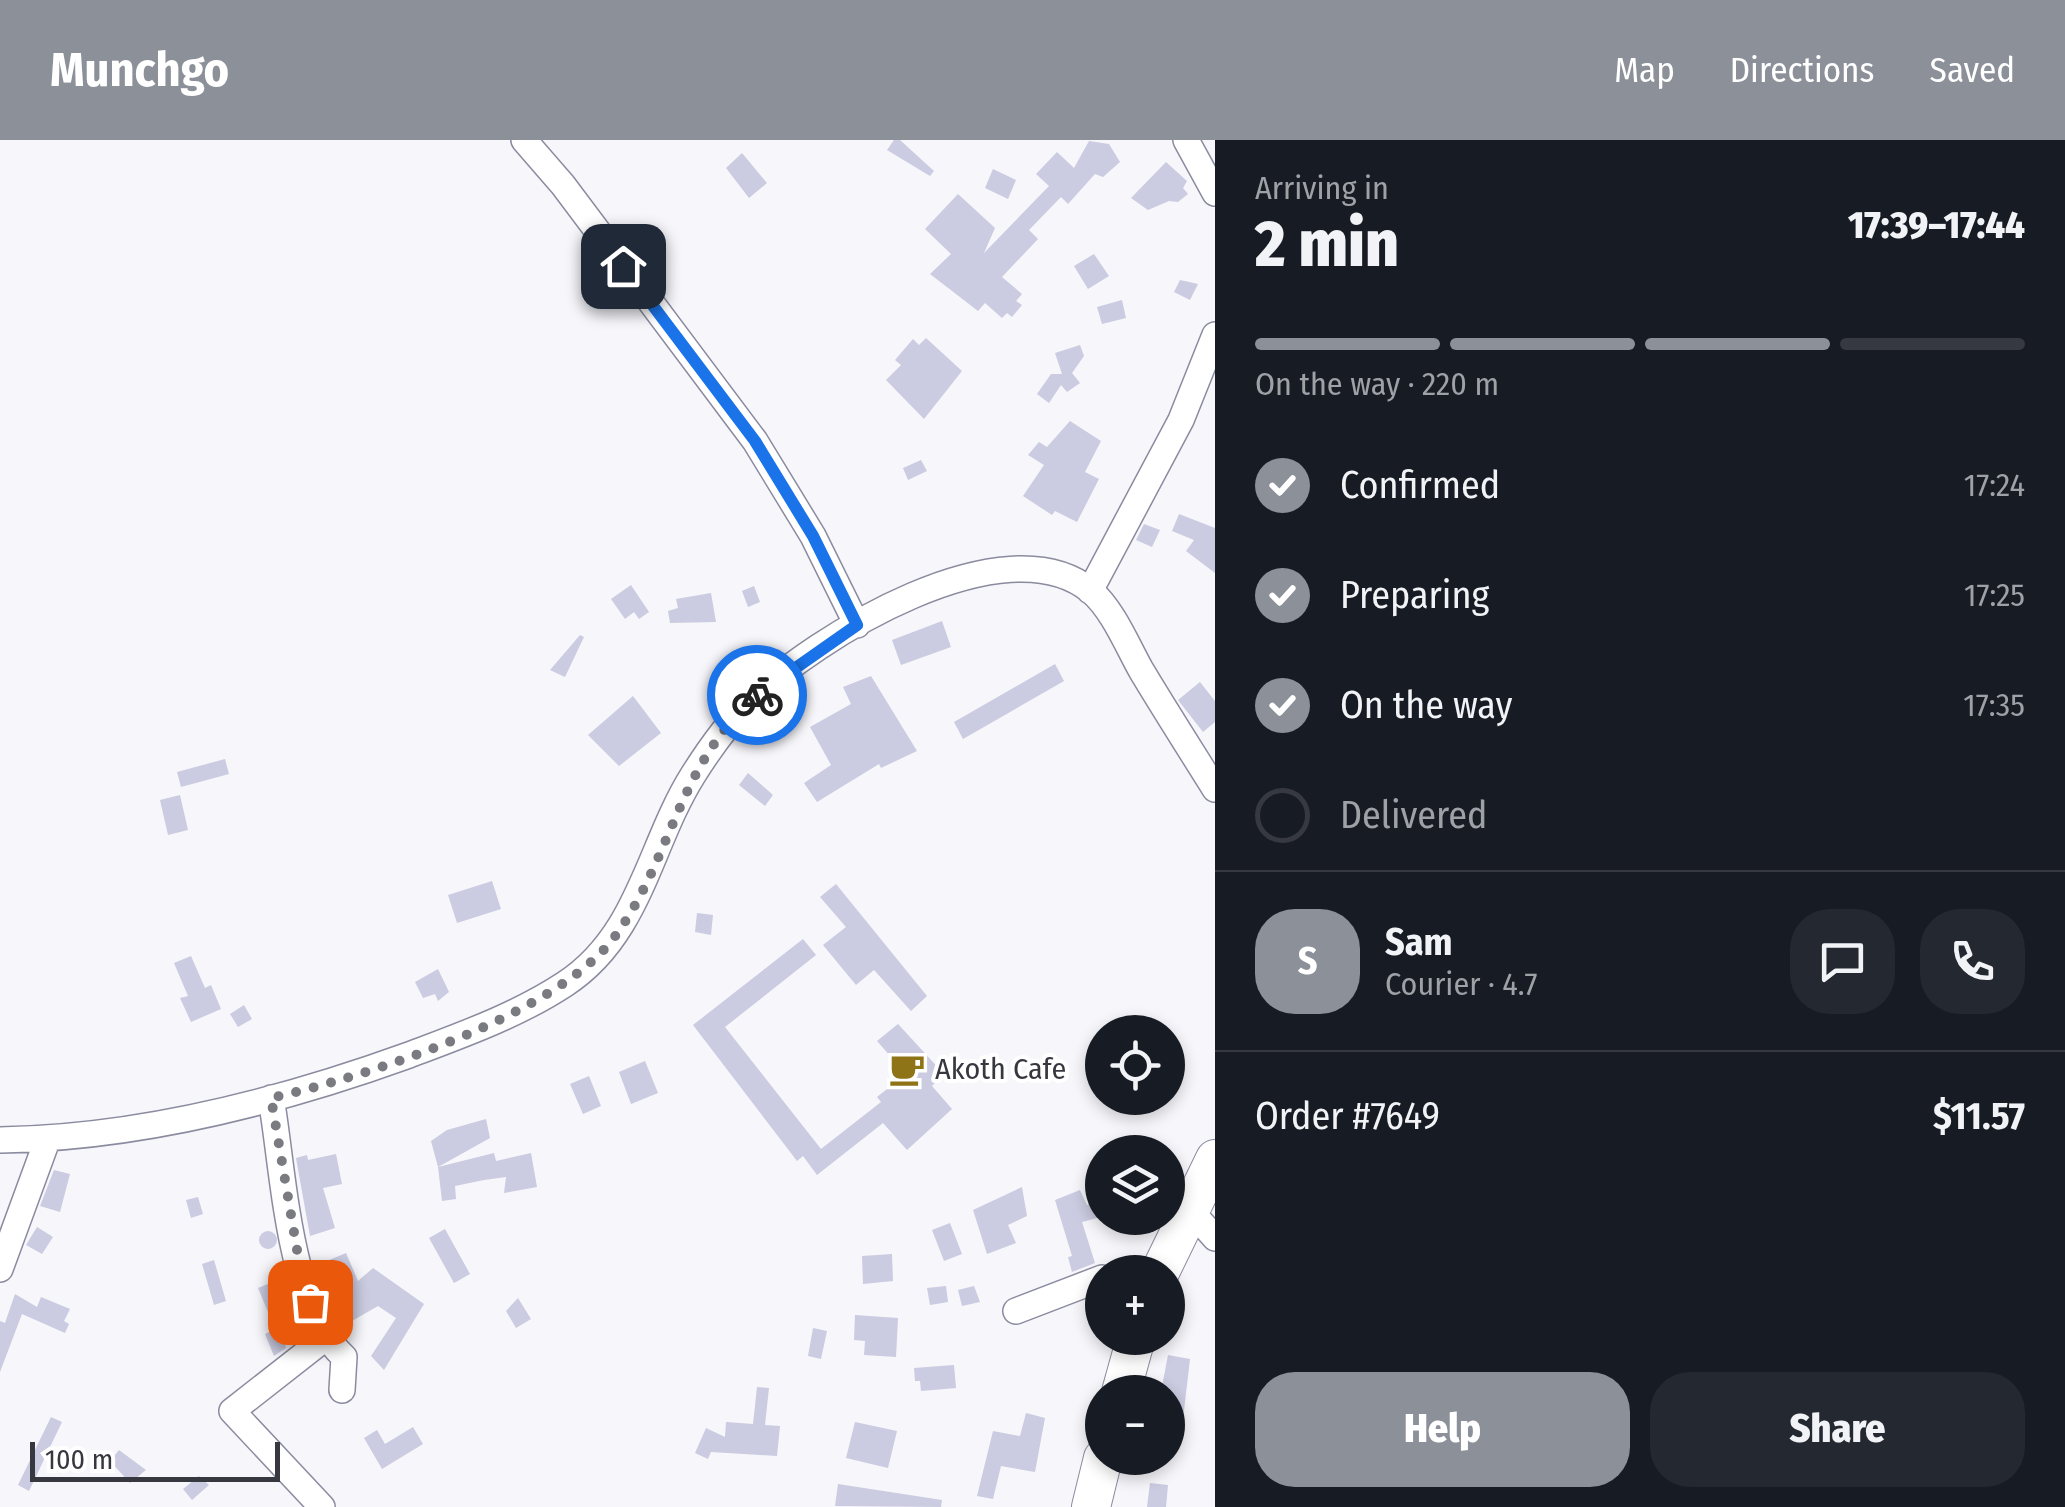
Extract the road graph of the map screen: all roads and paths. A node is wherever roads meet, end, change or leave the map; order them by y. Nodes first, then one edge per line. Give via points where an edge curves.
1 (524, 140) edge
2 (1186, 140) edge
3 (1215, 193) edge
4 (1215, 335) edge
5 (1090, 591) junction
6 (857, 625) junction
7 (1215, 789) edge
8 (271, 1098) junction
9 (48, 1138) junction
10 (0, 1140) edge
11 (1215, 1158) edge
12 (1189, 1208) junction
13 (1215, 1238) edge
14 (1168, 1255) edge
15 (0, 1270) edge
16 (1085, 1284) edge
17 (1016, 1310) dead end
18 (324, 1339) junction
19 (342, 1390) dead end
20 (1099, 1475) edge
21 (322, 1507) edge
22 (1092, 1507) edge

1 - 6 street via 755,441
2 - 3 street
4 - 5 street via 1182,420
5 - 6 street via 1035,569 988,570
5 - 7 street
6 - 8 street via 781,674 718,735 689,780 617,935 565,984 474,1031
8 - 9 street via 174,1121
8 - 18 street via 302,1279
9 - 10 street
9 - 15 street
11 - 12 highway
12 - 13 street
12 - 14 highway
16 - 17 street
18 - 19 street via 344,1358
18 - 21 street via 232,1411
20 - 22 highway

